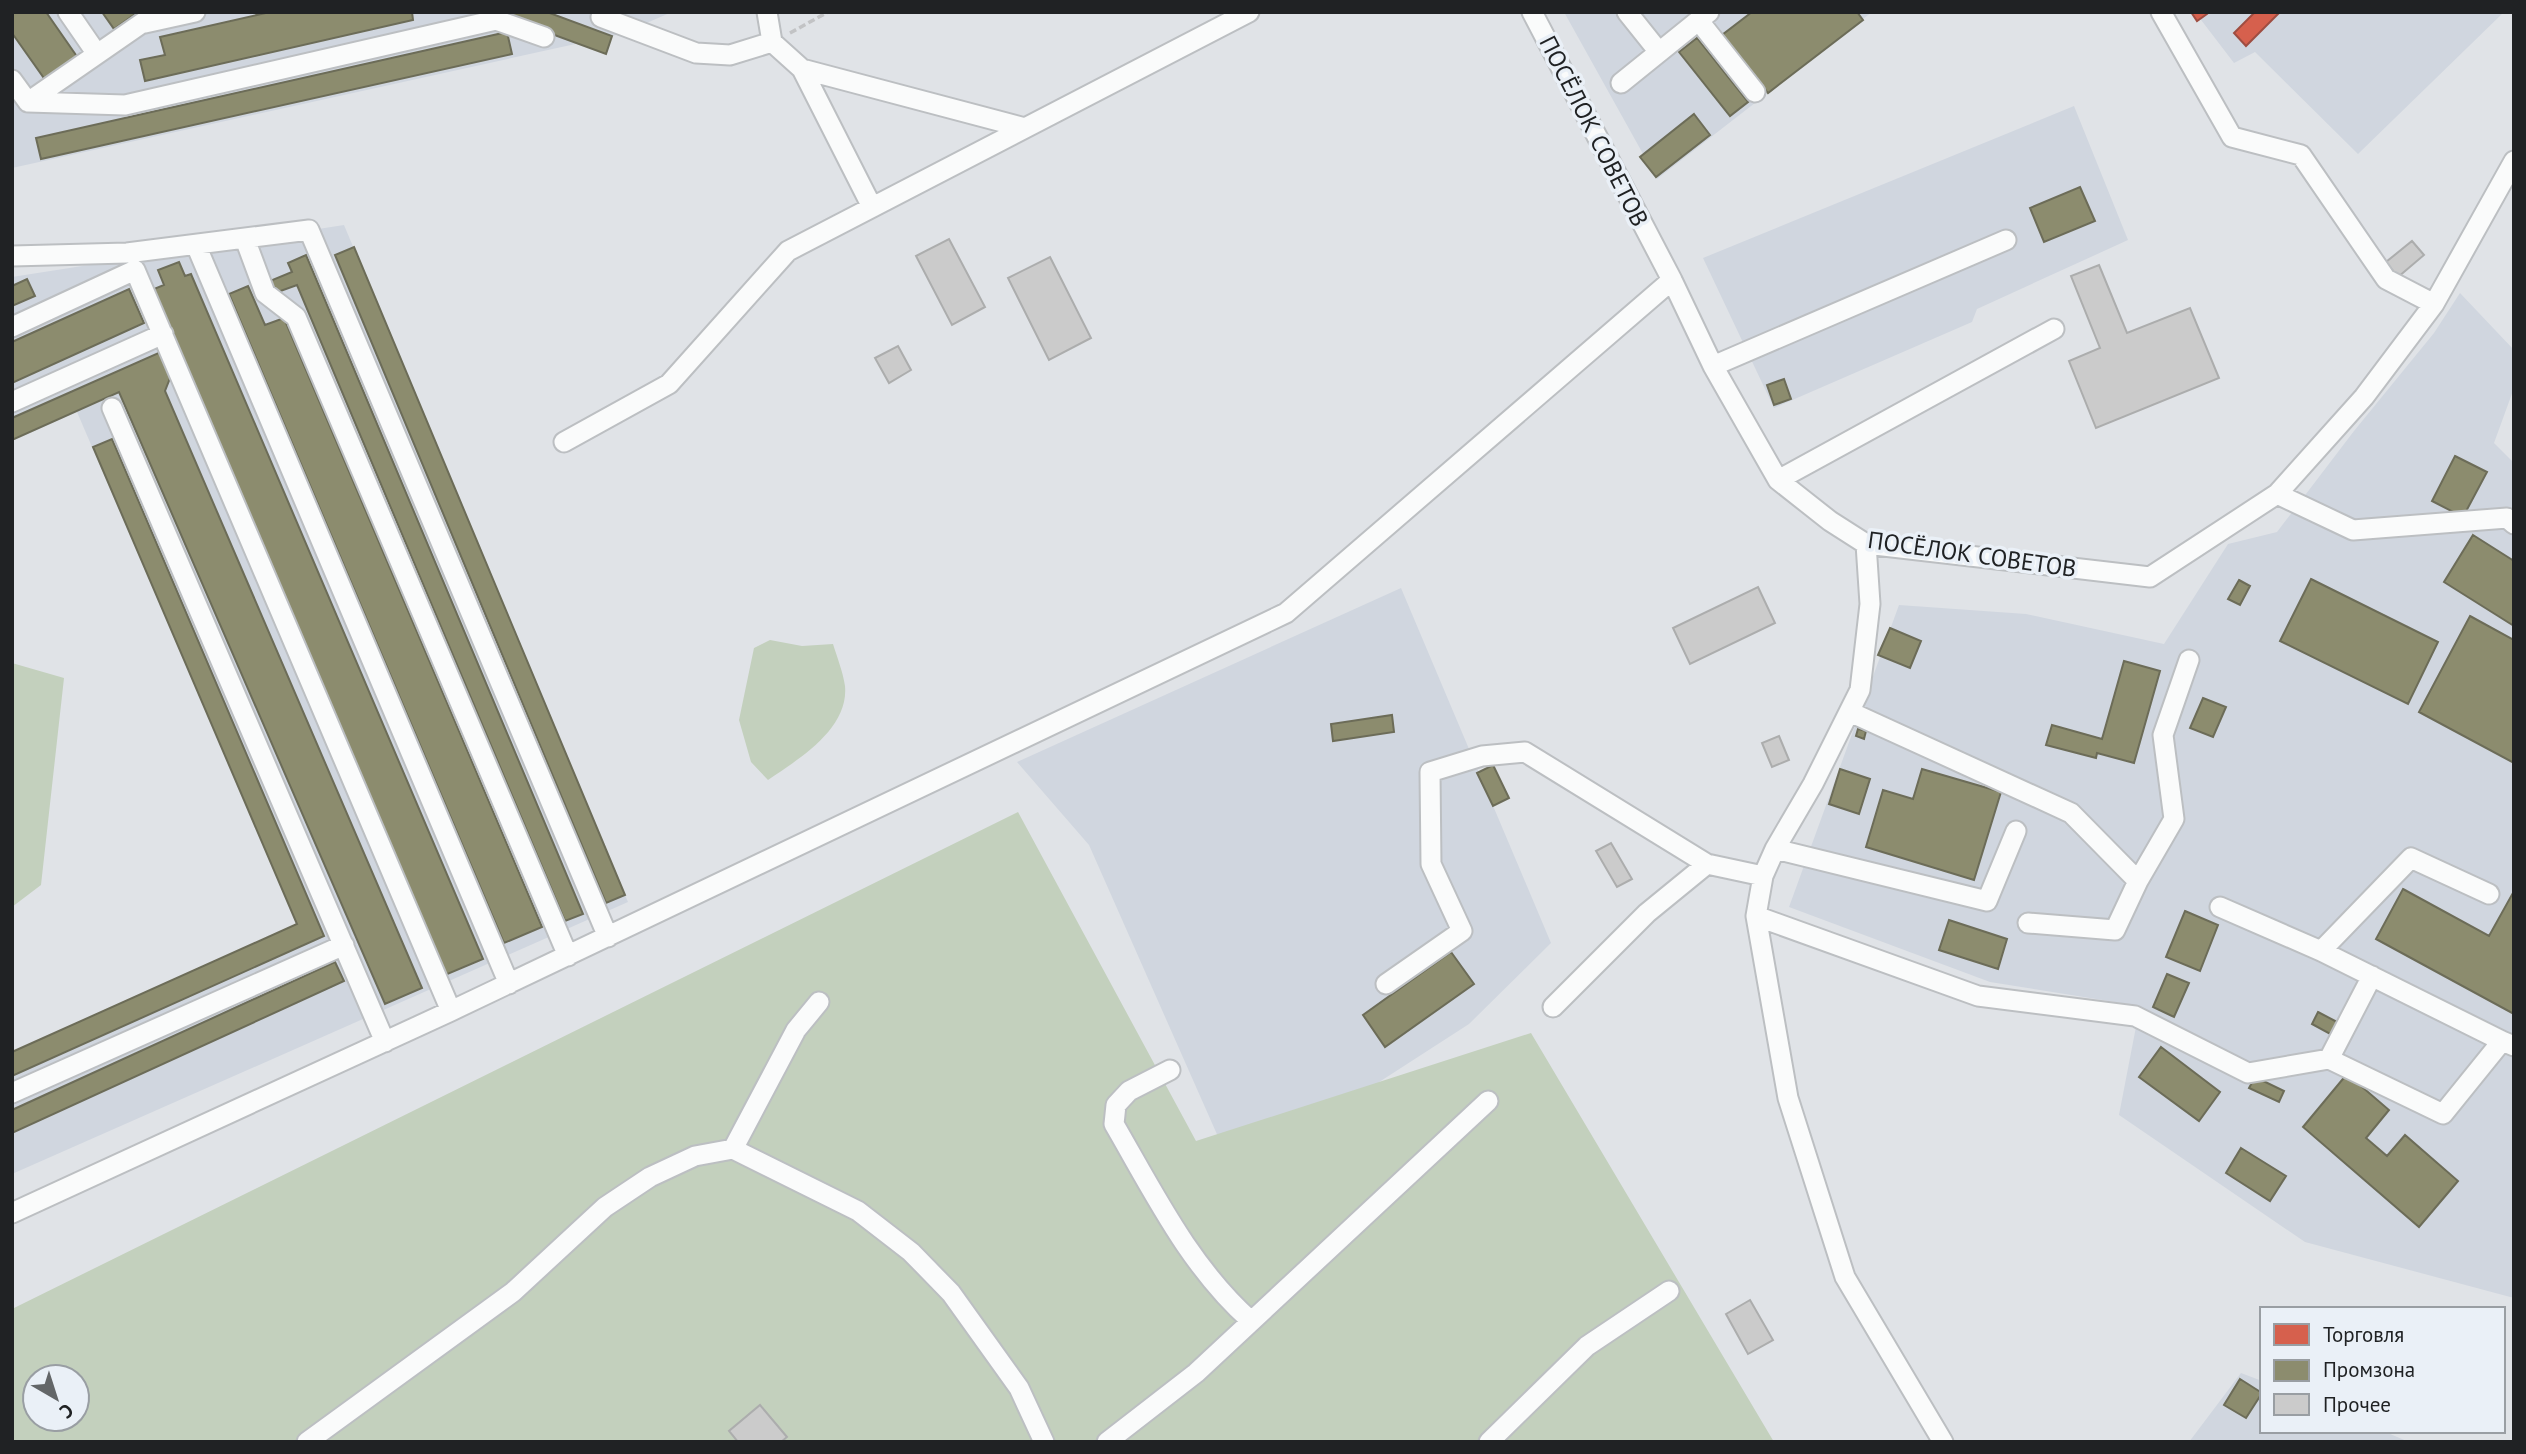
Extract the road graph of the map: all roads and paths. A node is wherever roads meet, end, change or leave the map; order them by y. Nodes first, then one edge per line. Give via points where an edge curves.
1 (68, 12) edge
2 (158, 12) edge
3 (195, 12) edge
4 (476, 12) edge
5 (766, 12) edge
6 (828, 12) edge
7 (1249, 12) edge
8 (1532, 12) edge
9 (1627, 12) edge
10 (2161, 12) edge
11 (601, 14) edge
12 (1704, 17) edge
13 (496, 20) junction
14 (141, 24) junction
15 (544, 37) dead end
16 (772, 42) junction
17 (1659, 52) junction
18 (97, 54) junction
19 (802, 69) junction
20 (13, 83) edge
21 (1621, 83) dead end
22 (1755, 92) dead end
23 (28, 102) junction
24 (1025, 128) junction
25 (2514, 161) edge
26 (872, 207) junction
27 (245, 239) junction
28 (2006, 240) dead end
29 (196, 245) junction
30 (12, 256) edge
31 (131, 262) junction
32 (1672, 280) junction
33 (2434, 304) junction
34 (12, 327) edge
35 (2054, 329) dead end
36 (163, 334) junction
37 (1713, 366) junction
38 (12, 402) edge
39 (112, 408) dead end
40 (564, 442) dead end
41 (1778, 480) junction
42 (2277, 494) junction
43 (2514, 524) edge
44 (1867, 544) junction
45 (2189, 660) dead end
46 (1850, 712) junction
47 (2016, 831) dead end
48 (1775, 849) junction
49 (1707, 864) junction
50 (1763, 876) junction
51 (2138, 881) junction
52 (2490, 894) dead end
53 (2220, 906) dead end
54 (1756, 916) junction
55 (2028, 923) dead end
56 (608, 937) junction
57 (344, 945) junction
58 (2321, 951) junction
59 (568, 956) junction
60 (2372, 976) junction
61 (509, 984) junction
62 (1386, 984) dead end
63 (819, 1002) dead end
64 (1553, 1007) dead end
65 (451, 1012) junction
66 (386, 1042) junction
67 (2508, 1043) edge
68 (2329, 1059) junction
69 (1170, 1070) dead end
70 (12, 1093) edge
71 (1488, 1101) dead end
72 (733, 1149) junction
73 (12, 1213) edge
74 (1669, 1291) dead end
75 (1251, 1321) junction
76 (307, 1442) edge
77 (1044, 1442) edge
78 (1107, 1442) edge
79 (1489, 1442) edge
80 (1943, 1442) edge

1 - 18 street
2 - 14 street
3 - 14 street
4 - 13 street
5 - 16 street
6 - 16 path
7 - 24 street
8 - 32 street, ПОСЁЛОК СОВЕТОВ
9 - 17 street
10 - 33 street via 2232,136 2301,155 2386,279
11 - 16 street via 696,53 730,55
12 - 17 street
12 - 22 street
13 - 15 street
13 - 23 street via 125,106
14 - 18 street
16 - 19 street
17 - 21 street
18 - 23 street
19 - 24 street
19 - 26 street
20 - 23 street
24 - 26 street
25 - 33 street, ПОСЁЛОК СОВЕТОВ
26 - 40 street via 788,251 669,384
27 - 29 street
27 - 56 street via 309,230
27 - 59 street via 265,293 296,317
28 - 37 street
29 - 31 street
29 - 61 street
30 - 31 street
31 - 34 street
31 - 36 street
32 - 37 street, ПОСЁЛОК СОВЕТОВ
32 - 56 street via 1286,614
33 - 42 street, ПОСЁЛОК СОВЕТОВ via 2364,397
35 - 41 street
36 - 38 street
36 - 65 street
37 - 41 street, ПОСЁЛОК СОВЕТОВ
39 - 57 street
41 - 44 street, ПОСЁЛОК СОВЕТОВ via 1830,522
42 - 43 street via 2353,530 2507,518
42 - 44 street, ПОСЁЛОК СОВЕТОВ via 2150,577
44 - 46 street via 1870,604 1860,690
45 - 51 street via 2163,734 2174,819
46 - 48 street
46 - 51 street via 2071,813
47 - 48 street via 1987,901
48 - 50 street
49 - 50 street
49 - 62 street via 1525,752 1482,756 1430,772 1431,864 1462,930
49 - 64 street via 1647,913
50 - 54 street
51 - 55 street via 2115,930
52 - 58 street via 2411,858
53 - 58 street
54 - 68 street via 1978,996 2135,1016 2248,1073
54 - 80 street via 1788,1098 1845,1277
56 - 59 street
57 - 66 street
57 - 70 street
58 - 60 street
59 - 61 street
60 - 67 street
60 - 68 street
61 - 65 street
63 - 72 street via 796,1031
65 - 66 street
66 - 73 street
67 - 68 street via 2443,1114
69 - 75 street via 1129,1091 1116,1105 1114,1124 1180,1238 1228,1301
71 - 75 street
72 - 76 street via 695,1156 650,1177 605,1207 513,1292
72 - 77 street via 858,1211 911,1252 951,1293 1019,1388
74 - 79 street via 1587,1346
75 - 78 street via 1196,1373

